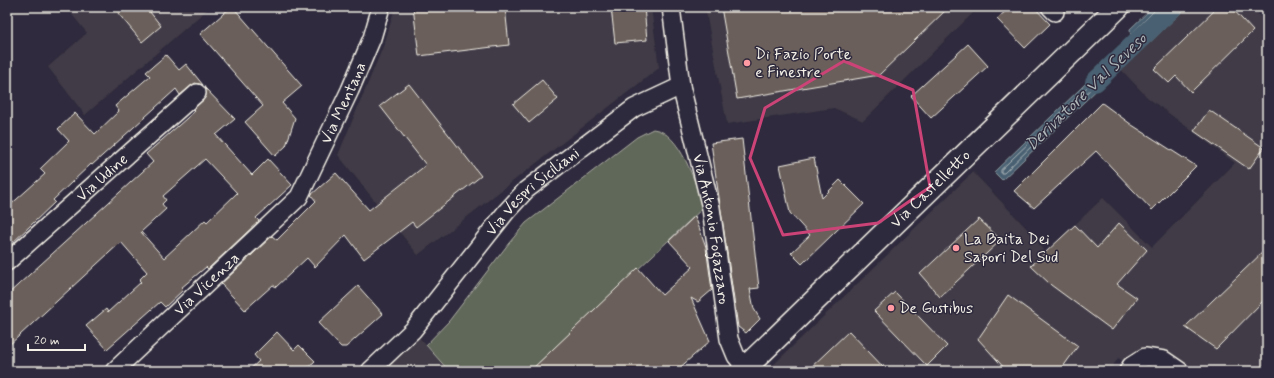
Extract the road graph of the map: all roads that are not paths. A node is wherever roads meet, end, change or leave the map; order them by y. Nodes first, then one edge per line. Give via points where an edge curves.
1 (381, 7) edge
2 (671, 7) edge
3 (1118, 7) edge
4 (682, 86) junction
5 (197, 93) dead end
6 (299, 197) joint
7 (7, 262) edge
8 (744, 369) edge
9 (114, 371) edge
10 (370, 371) edge
11 (1128, 371) edge
12 (1180, 371) edge

1 - 6 street, Via Mentana via 361,64
2 - 4 street, Via Antonio Fogazzaro
3 - 8 main road, Via Castelletto
4 - 8 street, Via Antonio Fogazzaro via 711,208 731,346
4 - 10 street, Via Vespri Siciliani via 634,108 526,190 413,330
5 - 7 street, Via Udine
6 - 9 street, Via Vicenza
11 - 12 street via 1145,357 1164,360

